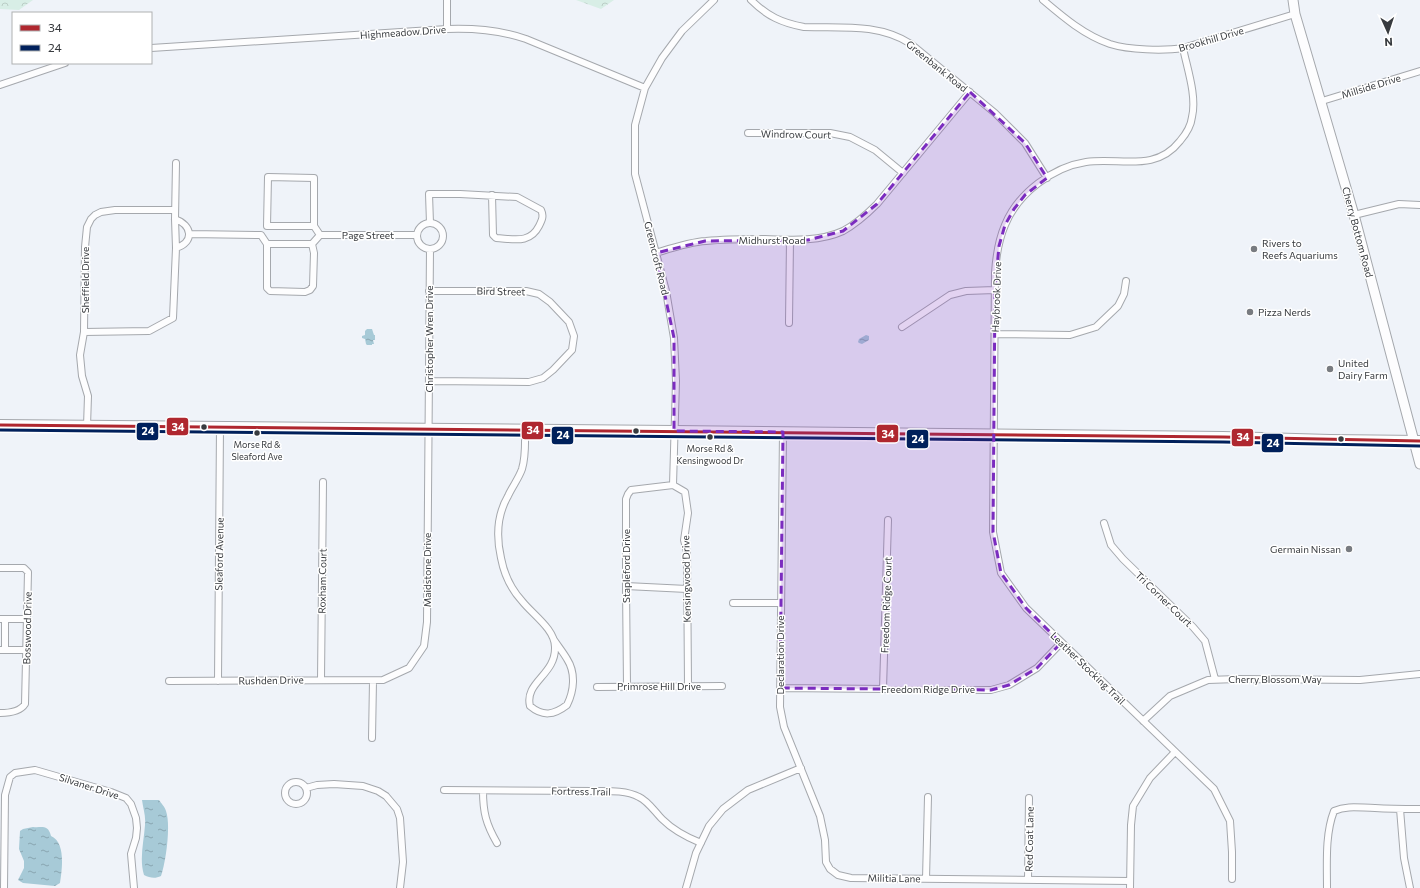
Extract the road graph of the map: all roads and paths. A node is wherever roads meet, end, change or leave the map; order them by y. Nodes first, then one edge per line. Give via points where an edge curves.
1 (447, 0) edge
2 (714, 0) edge
3 (751, 0) edge
4 (1043, 0) edge
5 (1293, 0) edge
6 (1296, 14) junction
7 (447, 29) junction
8 (152, 48) edge
9 (1183, 48) junction
10 (62, 64) edge
11 (1420, 71) edge
12 (0, 85) edge
13 (646, 88) junction
14 (970, 92) junction
15 (1322, 101) junction
16 (748, 133) dead end
17 (176, 163) dead end
18 (903, 173) junction
19 (1047, 178) junction
20 (492, 195) junction
21 (1420, 205) edge
22 (175, 210) junction
23 (1354, 215) junction
24 (175, 219) junction
25 (430, 223) junction
26 (267, 226) junction
27 (314, 226) junction
28 (190, 234) junction
29 (262, 235) junction
30 (320, 235) junction
31 (417, 235) junction
32 (790, 240) junction
33 (267, 244) junction
34 (312, 244) junction
35 (176, 248) junction
36 (430, 250) junction
37 (656, 252) junction
38 (1126, 281) dead end
39 (995, 290) junction
40 (429, 291) junction
41 (789, 323) dead end
42 (902, 327) dead end
43 (84, 332) junction
44 (995, 334) junction
45 (429, 381) junction
46 (0, 425) edge
47 (87, 426) junction
48 (220, 427) junction
49 (428, 429) junction
50 (525, 429) junction
51 (674, 431) junction
52 (783, 432) junction
53 (993, 434) junction
54 (1417, 441) edge
55 (1420, 464) edge
56 (324, 482) dead end
57 (673, 485) junction
58 (888, 520) dead end
59 (1104, 523) dead end
60 (0, 568) edge
61 (626, 586) junction
62 (687, 589) junction
63 (732, 603) dead end
64 (781, 603) junction
65 (3, 619) edge
66 (26, 619) junction
67 (554, 640) junction
68 (1061, 643) junction
69 (2, 650) edge
70 (27, 650) junction
71 (1420, 674) edge
72 (1215, 679) junction
73 (322, 680) junction
74 (169, 681) dead end
75 (218, 681) junction
76 (373, 681) junction
77 (627, 686) junction
78 (688, 686) junction
79 (722, 686) dead end
80 (597, 687) dead end
81 (780, 688) junction
82 (883, 689) junction
83 (0, 713) edge
84 (1143, 721) junction
85 (372, 738) dead end
86 (1175, 752) junction
87 (801, 768) junction
88 (306, 788) dead end
89 (444, 790) dead end
90 (483, 791) junction
91 (2, 795) edge
92 (928, 797) dead end
93 (1029, 798) dead end
94 (1400, 809) junction
95 (1420, 809) edge
96 (497, 843) dead end
97 (701, 843) junction
98 (830, 869) joint
99 (926, 878) junction
100 (1232, 879) dead end
101 (1028, 880) junction
102 (1130, 881) junction
103 (4, 888) edge
104 (134, 888) edge
105 (400, 888) edge
106 (686, 888) edge
107 (1130, 888) edge
108 (1327, 888) edge
109 (1410, 888) edge

1 - 7 street
2 - 13 street via 682,31 662,58
3 - 14 street, Greenbank Road via 768,14 793,25 877,29 901,37
4 - 9 street, Brookhill Drive via 1087,34 1110,44 1142,49
5 - 6 main road, Cherry Bottom Road
6 - 9 street, Brookhill Drive
6 - 15 main road, Cherry Bottom Road
7 - 8 street, Highmeadow Drive
7 - 13 street, Highmeadow Drive via 494,31 518,36
9 - 19 street, Haybrook Drive via 1193,97 1193,117 1187,133 1177,145 1157,158 1146,161 1088,162 1066,168
10 - 12 street
11 - 15 street, Millside Drive
13 - 37 street, Greencroft Road via 635,125 635,174
14 - 18 street, Midhurst Road
14 - 19 street, Greenbank Road via 1025,143
15 - 23 main road, Cherry Bottom Road
16 - 18 street, Windrow Court via 830,133 850,137 874,150
17 - 22 street
18 - 32 street, Midhurst Road via 863,218 843,231 808,240
19 - 39 street, Haybrook Drive via 1025,195 1005,225 999,246
20 - 20 street via 517,197 541,210 543,214 536,232 527,239 494,237
20 - 25 street via 429,194
21 - 23 street via 1399,204
22 - 24 street
22 - 43 street, Sheffield Drive via 115,210 101,212 91,219 86,235
23 - 54 main road, Cherry Bottom Road
24 - 28 street via 182,222
24 - 35 street
25 - 31 street via 422,225
25 - 36 street via 441,228 444,236 441,244
26 - 27 street
26 - 27 street via 268,177 314,178
26 - 29 street
27 - 30 street
28 - 29 street
28 - 35 street via 187,241
29 - 33 street
30 - 31 street, Page Street
30 - 34 street
31 - 36 street via 422,247
32 - 37 street, Midhurst Road via 705,241
32 - 41 street
33 - 34 street
33 - 34 street via 267,288 270,291 305,292 313,286
35 - 43 street via 173,318 149,331
36 - 40 street, Christopher Wren Drive
37 - 51 street, Greencroft Road via 674,338
38 - 44 street via 1124,294 1118,306 1096,327 1070,335
39 - 42 street via 966,291 950,295
39 - 44 street, Haybrook Drive
40 - 45 street, Christopher Wren Drive
40 - 45 street, Bird Street via 526,291 540,294 569,322 574,336 572,350 543,378 529,382
43 - 47 street, Sheffield Drive via 80,355 82,376 88,396
44 - 53 street, Haybrook Drive
45 - 49 street, Christopher Wren Drive
46 - 47 main road
47 - 48 main road
48 - 49 main road
48 - 75 street, Sleaford Avenue
49 - 50 main road
49 - 76 street, Maidstone Drive via 427,622 424,646 409,668 383,680
50 - 51 main road
50 - 67 street via 523,466 500,515 499,549 504,571 511,585 522,601 546,626
51 - 52 main road
51 - 57 street
52 - 53 main road
52 - 64 street, Declaration Drive
53 - 54 main road
53 - 68 street, Leather Stocking Trail via 993,532 1001,573 1026,608
54 - 55 main road, Cherry Bottom Road
56 - 73 street, Roxham Court
57 - 61 street, Stapleford Drive via 631,490 628,494
57 - 62 street, Kensingwood Drive via 685,492 688,513 684,540
58 - 82 street, Freedom Ridge Court
59 - 72 street, Tri Corner Court via 1110,545 1205,641
60 - 66 street, Bosswood Drive via 24,568 28,572
61 - 62 street
61 - 77 street, Stapleford Drive
62 - 78 street, Kensingwood Drive
63 - 64 street
64 - 81 street, Declaration Drive
65 - 66 street
65 - 69 street
66 - 70 street, Bosswood Drive
67 - 67 street via 555,647 549,670 529,695 530,706 541,713 554,713 567,706 572,691 572,668
68 - 82 street, Freedom Ridge Drive via 1037,668 1009,685 991,690
68 - 84 street, Leather Stocking Trail
69 - 70 street
70 - 83 street, Bosswood Drive via 25,704 18,710
71 - 72 street, Cherry Blossom Way via 1360,680
72 - 84 street, Cherry Blossom Way via 1170,696
73 - 75 street, Rushden Drive
73 - 76 street, Rushden Drive
74 - 75 street, Rushden Drive
76 - 85 street
77 - 78 street, Primrose Hill Drive
77 - 80 street, Primrose Hill Drive
78 - 79 street, Primrose Hill Drive
81 - 82 street, Freedom Ridge Drive
81 - 87 street, Declaration Drive via 784,727
84 - 86 street, Leather Stocking Trail
86 - 100 street, Leather Stocking Trail via 1214,789 1230,820
86 - 102 street via 1150,778 1133,806
87 - 97 street via 748,790 723,808 709,826
87 - 98 street, Declaration Drive via 820,816 826,862
88 - 105 street via 334,784 363,786 386,796 397,809 400,818 403,862
89 - 90 street, Fortress Trail
90 - 96 street via 486,821
90 - 97 street, Fortress Trail via 613,791 632,794 640,797 674,829
91 - 103 street
91 - 104 street, Silvaner Drive via 10,777 15,773 35,770 126,798 133,810 137,828 131,854
92 - 99 street
93 - 101 street, Red Coat Lane
94 - 95 street
94 - 108 street via 1342,807 1334,811 1330,820
94 - 109 street via 1404,858
97 - 106 street
98 - 99 street, Militia Lane via 838,876 851,878
99 - 101 street, Militia Lane
101 - 102 street, Militia Lane
102 - 107 street

